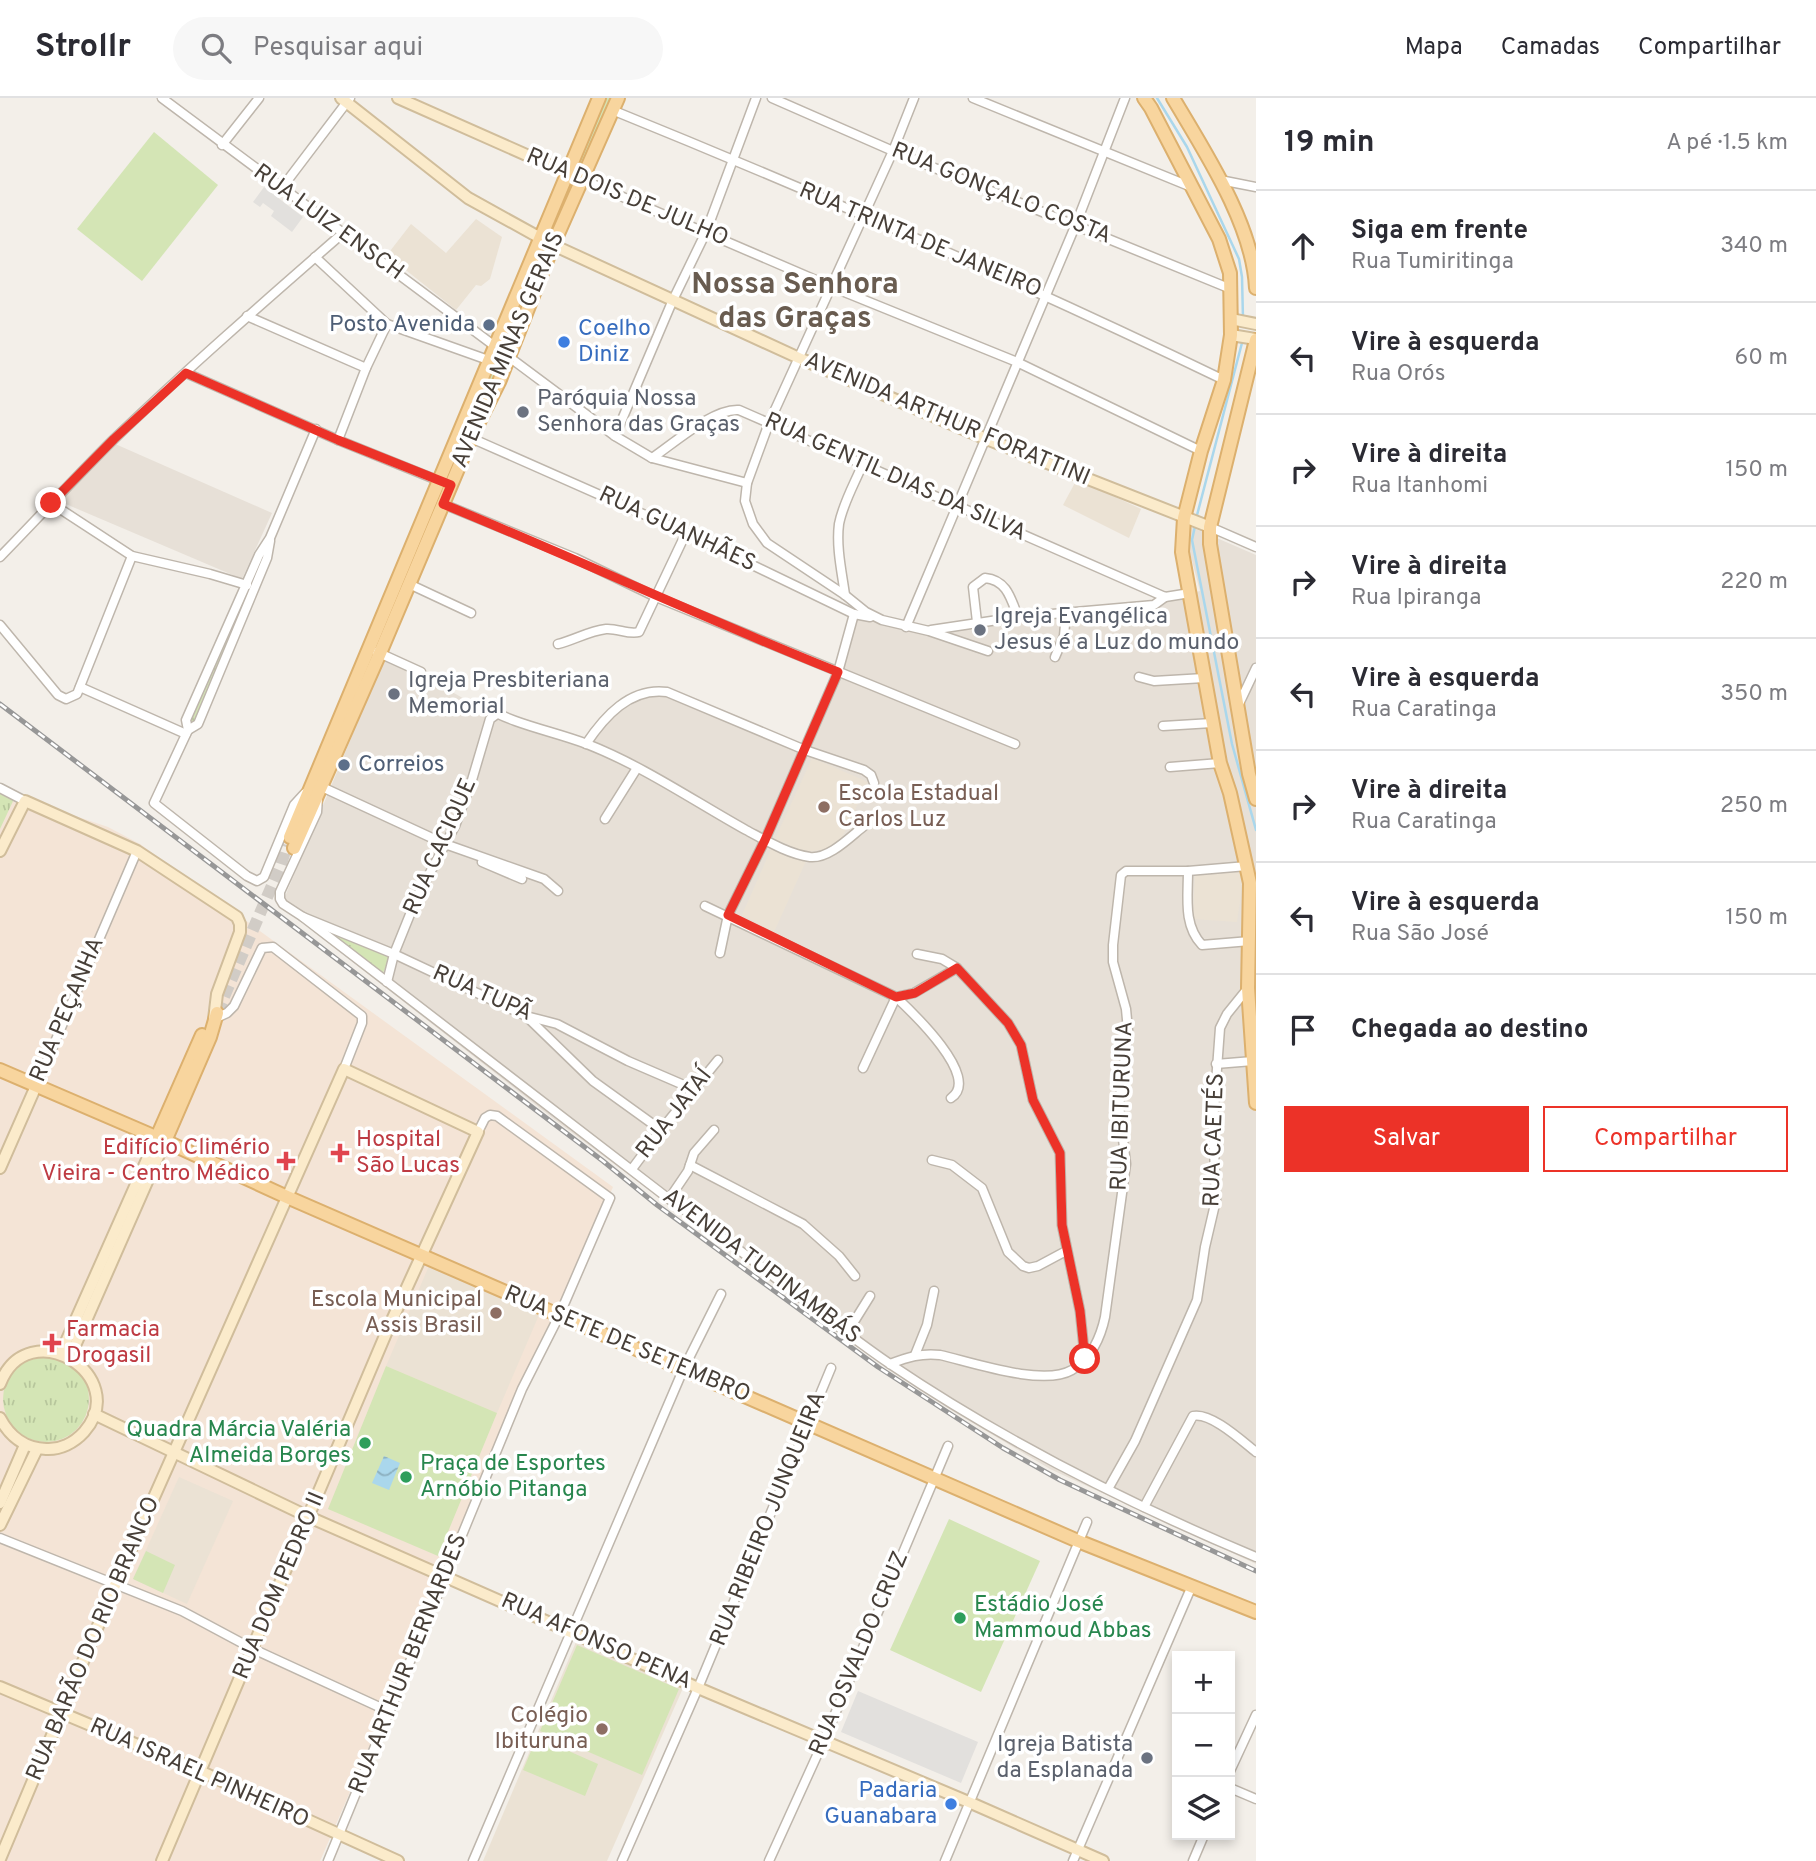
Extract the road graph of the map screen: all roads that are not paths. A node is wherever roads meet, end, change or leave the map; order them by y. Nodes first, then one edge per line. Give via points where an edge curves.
1 (162, 98) edge
2 (259, 98) edge
3 (398, 98) edge
4 (756, 98) edge
5 (772, 98) edge
6 (914, 98) edge
7 (973, 98) edge
8 (1125, 98) edge
9 (1144, 98) edge
10 (1173, 98) edge
11 (597, 99) edge
12 (346, 100) edge
13 (615, 104) edge
14 (222, 145) junction
15 (893, 151) junction
16 (1103, 151) junction
17 (732, 159) junction
18 (567, 173) junction
19 (583, 180) junction
20 (1220, 180) junction
21 (1192, 187) junction
22 (1256, 187) edge
23 (282, 189) junction
24 (864, 216) junction
25 (1076, 224) junction
26 (706, 232) junction
27 (343, 233) junction
28 (546, 242) junction
29 (316, 257) junction
30 (832, 287) junction
31 (1256, 288) edge
32 (1231, 289) junction
33 (1045, 294) junction
34 (672, 302) junction
35 (247, 316) junction
36 (1231, 319) junction
37 (387, 324) junction
38 (1256, 324) edge
39 (1231, 335) junction
40 (1256, 339) edge
41 (496, 346) junction
42 (509, 357) junction
43 (799, 358) junction
44 (491, 361) junction
45 (1017, 362) junction
46 (366, 368) junction
47 (186, 373) junction
48 (1224, 380) junction
49 (769, 422) junction
50 (316, 429) junction
51 (615, 436) junction
52 (471, 438) junction
53 (984, 438) junction
54 (338, 440) junction
55 (1202, 451) junction
56 (652, 458) junction
57 (863, 463) junction
58 (438, 481) junction
59 (747, 483) junction
60 (451, 485) junction
61 (51, 503) junction
62 (443, 504) junction
63 (956, 505) junction
64 (1190, 520) junction
65 (1210, 527) junction
66 (686, 533) junction
67 (270, 538) junction
68 (1256, 547) edge
69 (132, 556) junction
70 (0, 557) edge
71 (409, 584) junction
72 (247, 585) junction
73 (1190, 593) junction
74 (845, 595) junction
75 (656, 597) junction
76 (1165, 597) junction
77 (471, 613) dead end
78 (1066, 613) junction
79 (854, 614) junction
80 (1018, 617) junction
81 (882, 620) junction
82 (977, 622) junction
83 (0, 625) edge
84 (906, 627) junction
85 (929, 631) junction
86 (558, 644) dead end
87 (973, 647) junction
88 (374, 651) junction
89 (988, 651) dead end
90 (971, 657) dead end
91 (1055, 657) dead end
92 (1256, 668) edge
93 (421, 672) dead end
94 (838, 672) junction
95 (1139, 677) dead end
96 (1203, 678) junction
97 (80, 687) junction
98 (483, 706) dead end
99 (1237, 708) junction
100 (497, 714) junction
101 (1212, 723) junction
102 (1163, 726) dead end
103 (187, 732) junction
104 (586, 744) junction
105 (1015, 744) dead end
106 (805, 750) junction
107 (1220, 763) junction
108 (1170, 767) dead end
109 (637, 768) junction
110 (874, 783) dead end
111 (0, 788) edge
112 (317, 790) junction
113 (1256, 799) edge
114 (25, 801) junction
115 (605, 820) dead end
116 (864, 826) dead end
117 (765, 840) junction
118 (445, 844) junction
119 (290, 847) tunnel mouth
120 (455, 848) junction
121 (0, 851) edge
122 (137, 851) junction
123 (1247, 866) junction
124 (1188, 871) junction
125 (522, 879) dead end
126 (558, 891) dead end
127 (280, 892) joint
128 (705, 906) dead end
129 (728, 915) junction
130 (303, 917) junction
131 (1250, 940) junction
132 (720, 953) dead end
133 (394, 954) junction
134 (917, 954) dead end
135 (957, 968) junction
136 (387, 982) junction
137 (1248, 988) junction
138 (896, 997) junction
139 (216, 1016) junction
140 (526, 1016) junction
141 (718, 1060) dead end
142 (1253, 1061) junction
143 (1216, 1064) junction
144 (863, 1068) dead end
145 (344, 1069) junction
146 (0, 1070) edge
147 (36, 1086) junction
148 (693, 1089) junction
149 (951, 1098) dead end
150 (1256, 1103) edge
151 (661, 1129) junction
152 (714, 1130) dead end
153 (478, 1132) junction
154 (161, 1139) junction
155 (932, 1160) dead end
156 (690, 1165) junction
157 (0, 1168) edge
158 (632, 1169) junction
159 (287, 1197) junction
160 (668, 1199) junction
161 (1066, 1251) junction
162 (421, 1255) junction
163 (855, 1276) dead end
164 (934, 1291) dead end
165 (721, 1293) dead end
166 (870, 1296) dead end
167 (559, 1316) junction
168 (848, 1333) junction
169 (915, 1354) junction
170 (66, 1355) junction
171 (1085, 1359) junction
172 (890, 1364) junction
173 (831, 1368) dead end
174 (683, 1370) junction
175 (0, 1381) edge
176 (94, 1413) junction
177 (0, 1418) edge
178 (809, 1423) junction
179 (25, 1445) junction
180 (948, 1446) dead end
181 (37, 1449) junction
182 (174, 1452) junction
183 (1256, 1452) edge
184 (935, 1478) junction
185 (1108, 1489) junction
186 (0, 1503) edge
187 (1144, 1507) junction
188 (309, 1517) junction
189 (1087, 1522) dead end
190 (0, 1525) edge
191 (0, 1538) edge
192 (1078, 1541) junction
193 (1256, 1557) edge
194 (445, 1575) junction
195 (116, 1583) junction
196 (1191, 1588) junction
197 (1256, 1612) edge
198 (572, 1632) junction
199 (253, 1649) junction
200 (0, 1687) edge
201 (698, 1688) junction
202 (388, 1711) junction
203 (63, 1715) junction
204 (1256, 1716) edge
205 (1247, 1734) junction
206 (1256, 1738) edge
207 (824, 1741) junction
208 (1235, 1760) edge
209 (202, 1772) junction
210 (1235, 1790) edge
211 (1256, 1799) edge
212 (971, 1803) junction
213 (340, 1836) junction
214 (1202, 1840) edge
215 (1076, 1856) edge
216 (0, 1859) edge
217 (163, 1861) edge
218 (328, 1861) edge
219 (398, 1861) edge
220 (473, 1861) edge
221 (622, 1861) edge
222 (769, 1861) edge
223 (945, 1861) edge
224 (1102, 1861) edge
225 (1193, 1861) edge

1 - 14 street, RUA LUIZ ENSCH
2 - 14 street
3 - 18 street, RUA DOIS DE JULHO
4 - 17 street
5 - 15 street, RUA GONÇALO COSTA
6 - 15 street
7 - 16 street
8 - 16 street
9 - 21 main road
10 - 20 main road
11 - 18 main road, AVENIDA MINAS GERAIS
12 - 23 street
12 - 28 street, AVENIDA ARTHUR FORATTINI via 468,198
13 - 17 street, RUA TRINTA DE JANEIRO
13 - 19 main road, AVENIDA MINAS GERAIS
14 - 23 street, RUA LUIZ ENSCH
15 - 24 street
15 - 25 street, RUA GONÇALO COSTA
16 - 21 street
16 - 25 street
17 - 24 street, RUA TRINTA DE JANEIRO
17 - 26 street
18 - 19 street, RUA DOIS DE JULHO
18 - 28 main road, AVENIDA MINAS GERAIS
19 - 26 street, RUA DOIS DE JULHO
19 - 28 main road, AVENIDA MINAS GERAIS
20 - 22 street
20 - 31 main road via 1247,240
21 - 32 main road via 1226,255
23 - 27 street, RUA LUIZ ENSCH
24 - 30 street
24 - 33 street, RUA TRINTA DE JANEIRO
25 - 32 street, RUA GONÇALO COSTA
25 - 33 street
26 - 30 street, RUA DOIS DE JULHO
26 - 34 street
27 - 29 street
27 - 41 street, RUA LUIZ ENSCH
28 - 34 street, AVENIDA ARTHUR FORATTINI
28 - 41 main road, AVENIDA MINAS GERAIS
28 - 42 main road, AVENIDA MINAS GERAIS
29 - 35 street
29 - 37 street
30 - 43 street
30 - 45 street, RUA DOIS DE JULHO
32 - 36 main road
33 - 45 street
33 - 48 street, RUA TRINTA DE JANEIRO
34 - 43 street, AVENIDA ARTHUR FORATTINI
34 - 51 street
35 - 46 street
35 - 47 street
36 - 38 street
36 - 39 main road
37 - 44 street
37 - 46 street
39 - 40 street
39 - 48 main road
40 - 65 main road
41 - 44 main road, AVENIDA MINAS GERAIS
42 - 51 street
42 - 52 main road, AVENIDA MINAS GERAIS
43 - 49 street
43 - 53 street, AVENIDA ARTHUR FORATTINI
44 - 58 main road, AVENIDA MINAS GERAIS
45 - 53 street
45 - 55 street, RUA DOIS DE JULHO
46 - 54 street
47 - 50 street
47 - 61 street
48 - 55 main road
49 - 56 street, RUA GENTIL DIAS DA SILVA via 739,410 728,411
49 - 57 street, RUA GENTIL DIAS DA SILVA
49 - 59 street
50 - 54 street
50 - 67 street
51 - 56 street
52 - 60 main road, AVENIDA MINAS GERAIS
52 - 66 street, RUA GUANHÃES
53 - 63 street
53 - 64 street, AVENIDA ARTHUR FORATTINI
54 - 58 street
55 - 64 main road
56 - 59 street
57 - 63 street, RUA GENTIL DIAS DA SILVA
57 - 74 street via 839,526
58 - 60 street
58 - 88 main road, AVENIDA MINAS GERAIS
59 - 74 street via 747,511 763,538
60 - 62 main road, AVENIDA MINAS GERAIS
61 - 69 street
61 - 70 street
62 - 71 main road, AVENIDA MINAS GERAIS
62 - 75 street
63 - 76 street, RUA GENTIL DIAS DA SILVA
63 - 84 street
64 - 65 street, AVENIDA ARTHUR FORATTINI
64 - 73 main road via 1182,552
65 - 68 street
65 - 99 main road
66 - 75 street
66 - 79 street, RUA GUANHÃES
67 - 72 street
67 - 103 street via 267,558 198,724
69 - 72 street
69 - 97 street
71 - 77 street
71 - 88 main road, AVENIDA MINAS GERAIS
72 - 103 street via 186,720
73 - 76 street
73 - 96 main road
74 - 81 street
75 - 86 street via 637,633 601,630
75 - 94 street
76 - 78 street via 1154,605
78 - 80 street
78 - 91 street via 1064,636
79 - 81 street, RUA GUANHÃES
79 - 94 street
80 - 82 street
80 - 82 street via 1004,587 985,578 973,587
81 - 84 street
82 - 85 street
83 - 97 street via 61,697 71,698
84 - 85 street
85 - 87 street
87 - 89 street
87 - 90 street
88 - 93 street
88 - 112 main road, AVENIDA MINAS GERAIS
92 - 99 street
94 - 105 street
94 - 106 street
95 - 96 street via 1154,681
96 - 101 main road
97 - 103 street
98 - 100 street
99 - 113 main road
100 - 104 street
100 - 118 street, RUA CACIQUE via 490,719 472,780
101 - 102 street
101 - 107 main road
103 - 112 street, AVENIDA MINAS GERAIS via 154,803 254,880 261,880 275,854 294,805
104 - 106 street via 615,709 656,691
104 - 109 street
106 - 110 street via 864,770
106 - 117 street
107 - 108 street
107 - 123 main road
109 - 115 street
109 - 117 street
111 - 114 street
112 - 118 street
112 - 119 main road, AVENIDA MINAS GERAIS
112 - 127 street, AVENIDA MINAS GERAIS via 317,812
114 - 121 street
114 - 122 street
116 - 117 street via 816,857
117 - 129 street
118 - 120 street
118 - 133 street, RUA CACIQUE
120 - 125 street
120 - 126 street via 544,879
122 - 139 street via 237,917 240,932 215,1000
122 - 147 street, RUA PEÇANHA
123 - 124 street
123 - 131 main road
124 - 131 street via 1188,920 1194,937 1202,945
124 - 171 street, RUA IBITURUNA via 1124,871 1121,875 1113,961 1128,1030 1119,1105 1126,1164 1105,1317 1098,1341
127 - 130 street, RUA TUPÃ via 283,904
128 - 129 street
129 - 132 street
129 - 138 street
130 - 133 street, RUA TUPÃ
130 - 136 street, AVENIDA TUPINAMBÁS
131 - 137 main road
133 - 136 street, RUA CACIQUE
133 - 140 street, RUA TUPÃ
134 - 135 street
135 - 138 street via 915,993
135 - 161 street via 1008,1023 1021,1045 1033,1100 1060,1153
136 - 158 street, AVENIDA TUPINAMBÁS
137 - 142 main road
137 - 143 street, RUA CAETÉS via 1223,1021
138 - 144 street
138 - 149 street via 949,1055 959,1086
139 - 145 street, RUA BARÃO DO RIO BRANCO via 234,1006 261,951 267,946 278,949 357,1009 363,1020
139 - 154 main road
140 - 148 street, RUA TUPÃ via 557,1024
140 - 151 street via 593,1081
141 - 148 street, RUA JATAÍ
142 - 143 street
142 - 150 main road
143 - 185 street, RUA CAETÉS via 1216,1200 1197,1300 1135,1441
145 - 153 street
145 - 159 street, RUA BARÃO DO RIO BRANCO
146 - 147 main road, RUA SETE DE SETEMBRO
147 - 154 main road, RUA SETE DE SETEMBRO
147 - 157 street, RUA PEÇANHA
148 - 151 street, RUA JATAÍ
151 - 158 street, RUA JATAÍ
152 - 156 street
153 - 162 street, RUA DOM PEDRO II
153 - 167 street, RUA ARTHUR BERNARDES via 485,1118 497,1116 610,1198
154 - 159 main road, RUA SETE DE SETEMBRO
154 - 170 street
155 - 161 street via 952,1165 982,1188 1008,1252 1023,1266 1038,1266
156 - 160 street
156 - 163 street via 803,1224
158 - 160 street, AVENIDA TUPINAMBÁS
159 - 162 main road, RUA SETE DE SETEMBRO
159 - 182 street, RUA BARÃO DO RIO BRANCO
160 - 168 street, AVENIDA TUPINAMBÁS
161 - 171 street
162 - 167 main road, RUA SETE DE SETEMBRO
162 - 188 street, RUA DOM PEDRO II
164 - 169 street
165 - 174 street
166 - 168 street
167 - 174 main road, RUA SETE DE SETEMBRO
167 - 194 street, RUA ARTHUR BERNARDES via 522,1390
168 - 172 street, AVENIDA TUPINAMBÁS
169 - 171 street via 940,1354 1026,1374 1067,1373
169 - 172 street
170 - 175 street via 30,1353 8,1368
170 - 176 street via 83,1367 92,1381
172 - 185 street, AVENIDA TUPINAMBÁS via 993,1429
173 - 178 street, RUA RIBEIRO JUNQUEIRA
174 - 178 main road, RUA SETE DE SETEMBRO
174 - 198 street
176 - 181 street via 88,1427 66,1446
176 - 182 street, RUA AFONSO PENA
177 - 179 street
178 - 184 main road, RUA SETE DE SETEMBRO
178 - 201 street, RUA RIBEIRO JUNQUEIRA
179 - 181 street
179 - 186 street
180 - 184 street, RUA OSVALDO CRUZ
181 - 190 street
182 - 188 street, RUA AFONSO PENA
182 - 195 street, RUA BARÃO DO RIO BRANCO
183 - 187 street via 1223,1427 1199,1415 1190,1418
184 - 192 main road, RUA SETE DE SETEMBRO
184 - 207 street, RUA OSVALDO CRUZ
185 - 187 street, AVENIDA TUPINAMBÁS
187 - 193 street, AVENIDA TUPINAMBÁS
188 - 194 street, RUA AFONSO PENA
188 - 199 street, RUA DOM PEDRO II
189 - 192 street
191 - 195 street
192 - 196 main road, RUA SETE DE SETEMBRO
192 - 212 street
194 - 198 street, RUA AFONSO PENA
194 - 202 street, RUA ARTHUR BERNARDES
195 - 199 street
195 - 203 street, RUA BARÃO DO RIO BRANCO
196 - 197 main road, RUA SETE DE SETEMBRO
196 - 215 street
198 - 201 street, RUA AFONSO PENA
198 - 220 street
199 - 202 street
199 - 209 street, RUA DOM PEDRO II
200 - 203 street, RUA ISRAEL PINHEIRO
201 - 207 street, RUA AFONSO PENA
201 - 221 street, RUA RIBEIRO JUNQUEIRA
202 - 213 street, RUA ARTHUR BERNARDES
203 - 209 street, RUA ISRAEL PINHEIRO
203 - 216 street, RUA BARÃO DO RIO BRANCO
204 - 205 street
205 - 206 street
205 - 208 street
207 - 212 street, RUA AFONSO PENA
207 - 222 street, RUA OSVALDO CRUZ
209 - 213 street, RUA ISRAEL PINHEIRO
209 - 217 street, RUA DOM PEDRO II
210 - 211 street
212 - 215 street, RUA AFONSO PENA
212 - 223 street
213 - 218 street, RUA ARTHUR BERNARDES
213 - 219 street, RUA ISRAEL PINHEIRO
214 - 225 street
215 - 224 street, RUA AFONSO PENA

